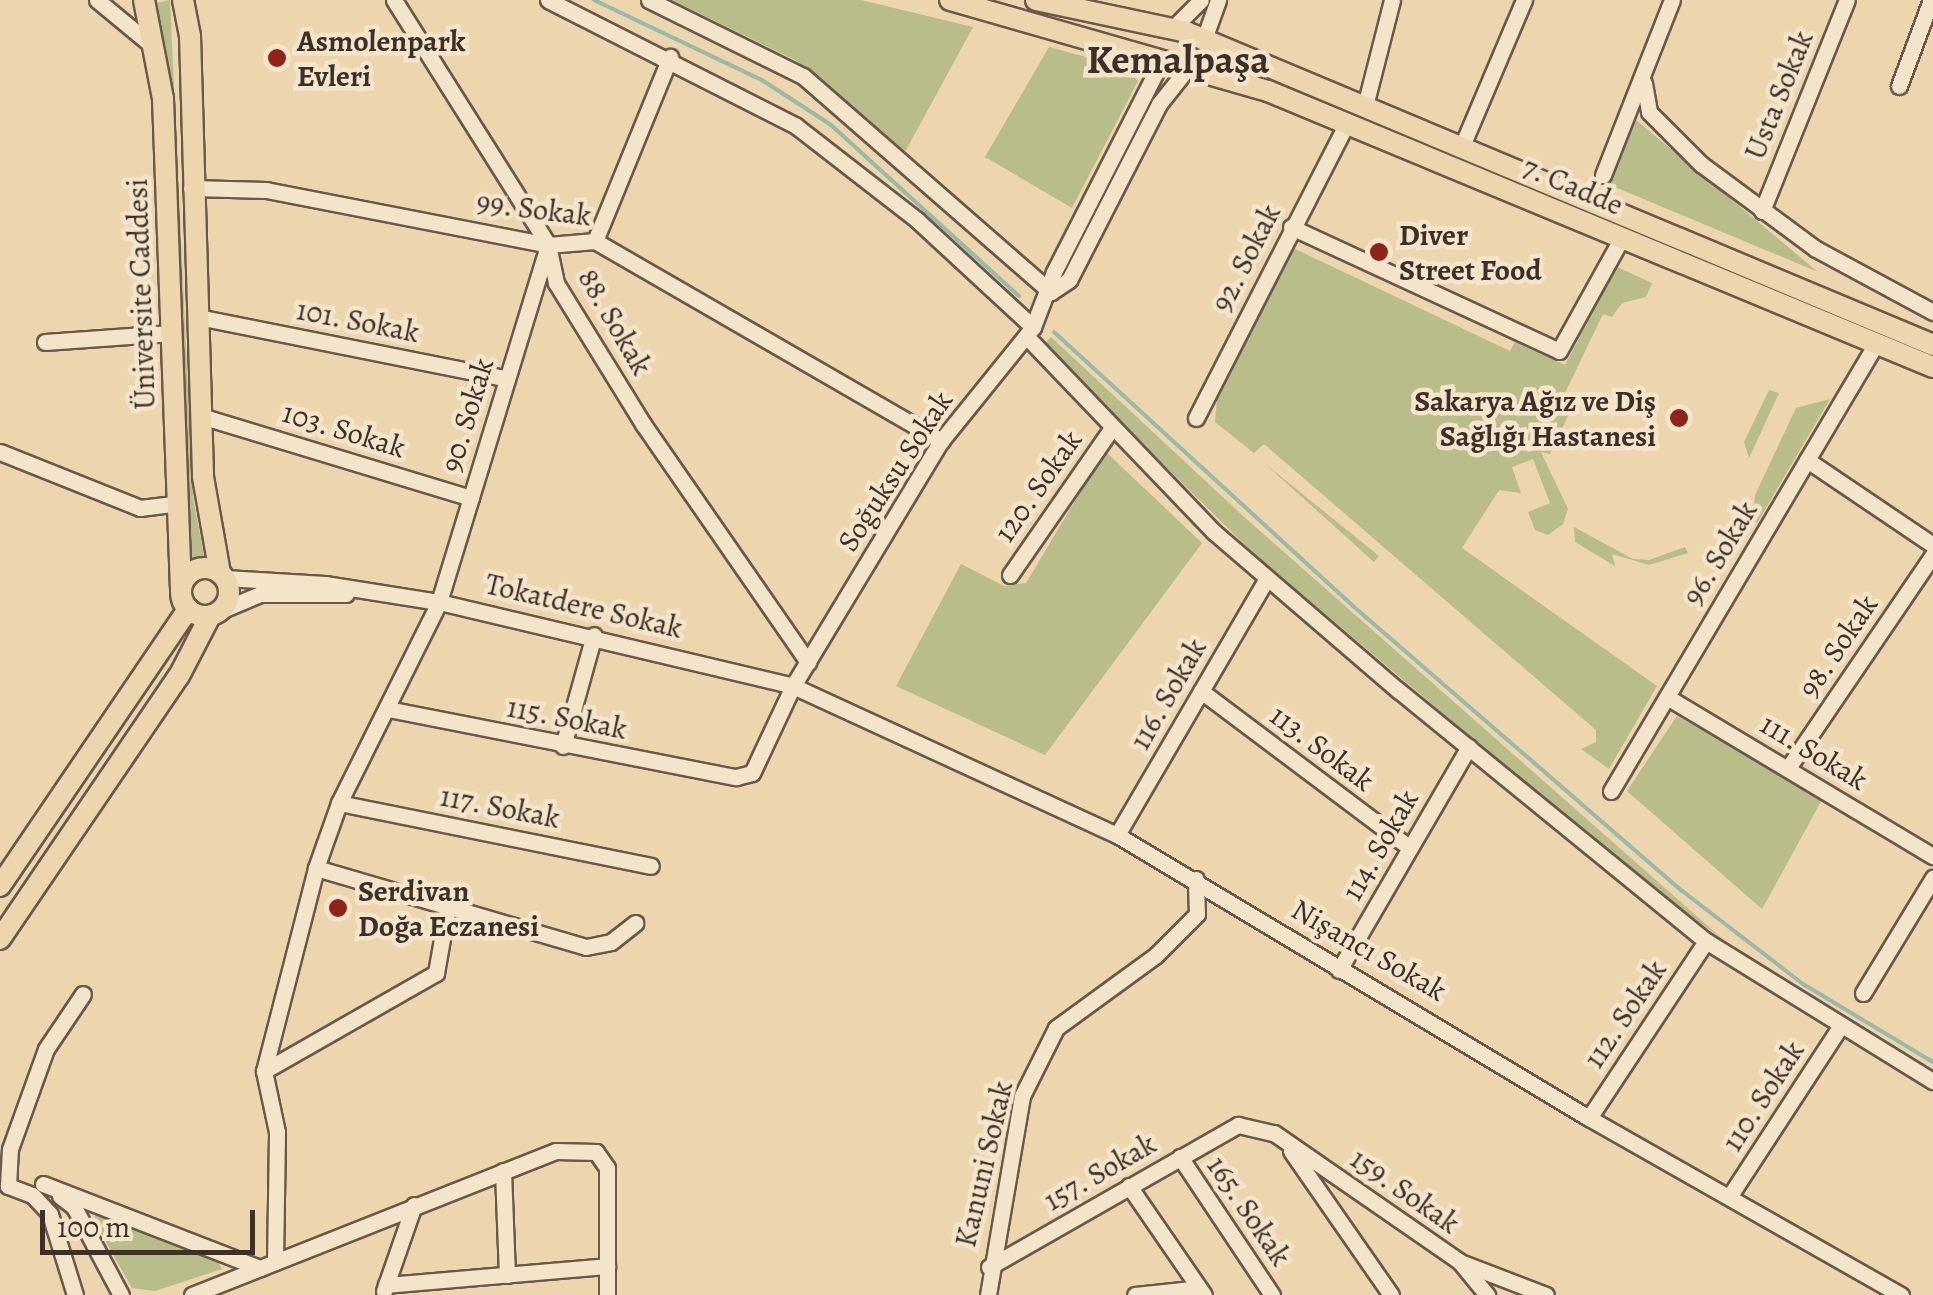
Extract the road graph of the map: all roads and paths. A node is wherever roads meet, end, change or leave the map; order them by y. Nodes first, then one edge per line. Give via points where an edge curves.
1 (96, 0) edge
2 (144, 0) edge
3 (183, 0) edge
4 (200, 0) edge
5 (394, 0) edge
6 (548, 0) edge
7 (649, 0) edge
8 (950, 0) edge
9 (1036, 0) edge
10 (1201, 0) edge
11 (1218, 0) edge
12 (1392, 0) edge
13 (1524, 0) edge
14 (1672, 0) edge
15 (1847, 0) edge
16 (1931, 0) edge
17 (1171, 30) junction
18 (190, 36) junction
19 (1203, 42) junction
20 (156, 49) junction
21 (670, 57) junction
22 (1162, 60) junction
23 (1186, 70) junction
24 (1644, 83) junction
25 (1900, 86) dead end
26 (1365, 106) junction
27 (1347, 123) junction
28 (1462, 146) junction
29 (1602, 175) dead end
30 (191, 188) junction
31 (1762, 211) junction
32 (1291, 227) junction
33 (1621, 239) junction
34 (595, 241) junction
35 (548, 245) junction
36 (1052, 292) junction
37 (1933, 312) edge
38 (198, 317) junction
39 (1029, 332) junction
40 (172, 333) junction
41 (45, 342) dead end
42 (1876, 342) junction
43 (1933, 345) edge
44 (1933, 367) edge
45 (507, 380) junction
46 (201, 416) junction
47 (1196, 418) dead end
48 (1111, 429) junction
49 (941, 441) junction
50 (0, 452) edge
51 (1807, 460) junction
52 (470, 498) junction
53 (178, 503) junction
54 (1933, 545) edge
55 (1933, 555) edge
56 (1010, 575) dead end
57 (222, 576) junction
58 (1266, 580) junction
59 (181, 588) junction
60 (360, 592) junction
61 (439, 602) junction
62 (188, 609) junction
63 (216, 613) junction
64 (594, 635) junction
65 (808, 662) junction
66 (793, 686) junction
67 (1201, 691) junction
68 (1667, 697) junction
69 (388, 709) junction
70 (564, 746) junction
71 (1469, 748) junction
72 (1788, 768) junction
73 (736, 778) joint
74 (1611, 791) dead end
75 (339, 803) junction
76 (1117, 835) junction
77 (1410, 848) junction
78 (1933, 856) edge
79 (651, 866) dead end
80 (316, 868) junction
81 (1933, 878) edge
82 (1196, 879) junction
83 (0, 886) edge
84 (448, 905) junction
85 (635, 923) dead end
86 (0, 939) edge
87 (1706, 941) junction
88 (1339, 970) junction
89 (1862, 993) dead end
90 (84, 994) dead end
91 (1840, 1027) junction
92 (264, 1071) junction
93 (1933, 1081) edge
94 (1589, 1118) junction
95 (1238, 1124) joint
96 (1283, 1140) junction
97 (1180, 1157) junction
98 (503, 1172) junction
99 (43, 1184) junction
100 (1129, 1186) junction
101 (4, 1187) edge
102 (1731, 1194) junction
103 (414, 1205) junction
104 (1460, 1262) junction
105 (268, 1265) junction
106 (607, 1266) junction
107 (989, 1268) junction
108 (507, 1275) junction
109 (385, 1290) edge
110 (1201, 1292) edge
111 (75, 1295) edge
112 (121, 1295) edge
113 (192, 1295) edge
114 (607, 1295) edge
115 (988, 1295) edge
116 (1136, 1295) edge
117 (1272, 1295) edge
118 (1391, 1295) edge
119 (1487, 1295) edge
120 (1546, 1295) edge
121 (1901, 1295) edge

1 - 20 street
2 - 20 main road, Üniversite Caddesi
3 - 18 main road, Üniversite Caddesi
4 - 18 main road
5 - 35 street, 88. Sokak
6 - 21 street
7 - 36 street via 803,76
8 - 22 main road
9 - 17 main road
10 - 17 street
11 - 19 street
12 - 26 street
13 - 28 street
14 - 24 street
15 - 31 street, Usta Sokak
16 - 25 street
17 - 19 main road, 7. Cadde
17 - 22 main road
18 - 30 main road, Üniversite Caddesi
19 - 23 main road
19 - 26 main road, 7. Cadde
20 - 40 main road, Üniversite Caddesi
21 - 34 street
21 - 39 street via 796,126 916,220
22 - 23 main road, 7. Cadde
22 - 36 street via 1054,272
23 - 27 main road, 7. Cadde via 1268,91
23 - 36 street via 1159,104 1068,280
24 - 29 street
24 - 31 street via 1649,112 1664,130
26 - 28 main road, 7. Cadde
27 - 32 street, 92. Sokak
27 - 33 main road, 7. Cadde
28 - 43 main road, 7. Cadde
30 - 35 street, 99. Sokak via 266,190
30 - 38 main road, Üniversite Caddesi
31 - 37 street via 1882,289
32 - 33 street via 1559,351
32 - 47 street, 92. Sokak
33 - 42 main road, 7. Cadde
34 - 35 street, 99. Sokak
34 - 49 street, 99. Sokak
35 - 45 street, 90. Sokak
35 - 65 street, 88. Sokak via 556,283 643,424
36 - 39 street, Soğuksu Sokak
38 - 45 street, 101. Sokak
38 - 46 main road, Üniversite Caddesi
39 - 48 street
39 - 49 street, Soğuksu Sokak
40 - 41 street
40 - 53 main road, Üniversite Caddesi
42 - 44 main road, 7. Cadde
42 - 51 street, 96. Sokak
45 - 52 street, 90. Sokak
46 - 52 street, 103. Sokak
46 - 57 main road, Üniversite Caddesi via 207,520
48 - 56 street, 120. Sokak
48 - 58 street
49 - 65 street, Soğuksu Sokak
50 - 53 street via 140,508
51 - 54 street
51 - 68 street, 96. Sokak
52 - 61 street, 90. Sokak
53 - 59 main road, Üniversite Caddesi
55 - 72 street, 98. Sokak
57 - 59 main road via 196,570
57 - 60 street, Tokatdere Sokak
57 - 63 main road via 230,592
58 - 67 street, 116. Sokak
58 - 71 street
59 - 62 main road
60 - 61 street, Tokatdere Sokak
60 - 63 street, Tokatdere Sokak via 260,594
61 - 64 street, Tokatdere Sokak
61 - 69 street, 90. Sokak
62 - 63 main road
62 - 83 main road
63 - 86 main road
64 - 66 street, Tokatdere Sokak
64 - 70 street
65 - 66 street, Soğuksu Sokak
66 - 73 street, Soğuksu Sokak via 752,774
66 - 76 street, Nişancı Sokak
67 - 76 street, 116. Sokak
67 - 77 street, 113. Sokak
68 - 72 street, 111. Sokak
68 - 74 street, 96. Sokak
69 - 70 street, 115. Sokak
69 - 75 street, 90. Sokak
70 - 73 street, 115. Sokak
71 - 77 street, 114. Sokak
71 - 87 street
72 - 78 street, 111. Sokak
75 - 79 street, 117. Sokak
75 - 80 street, 90. Sokak
76 - 82 street, Nişancı Sokak
77 - 88 street, 114. Sokak
80 - 84 street
80 - 92 street, 90. Sokak
81 - 89 street
82 - 88 street, Nişancı Sokak
82 - 107 street, Kanuni Sokak via 1196,914 1156,954 1056,1028 1022,1096
84 - 85 street via 586,947 611,942
84 - 92 street via 436,973
87 - 91 street
87 - 94 street, 112. Sokak
88 - 94 street, Nişancı Sokak via 1447,1027
90 - 101 street via 46,1049 10,1149
91 - 93 street
91 - 102 street, 110. Sokak
92 - 105 street via 277,1132
94 - 102 street, Nişancı Sokak
95 - 96 street, 159. Sokak
95 - 97 street, 157. Sokak
96 - 104 street, 159. Sokak
96 - 118 street
97 - 100 street, 157. Sokak
97 - 117 street, 165. Sokak
98 - 103 street
98 - 106 street via 556,1152 596,1152 607,1168
98 - 108 street
99 - 101 street
99 - 105 street
99 - 112 street via 74,1207
100 - 107 street, 157. Sokak
100 - 110 street
101 - 111 street via 32,1195 50,1214
102 - 121 street, Nişancı Sokak
103 - 105 street
103 - 109 street
104 - 119 street
104 - 120 street, 159. Sokak
105 - 113 street
106 - 108 street
106 - 114 street
107 - 115 street, Kanuni Sokak
108 - 109 street
110 - 116 street

